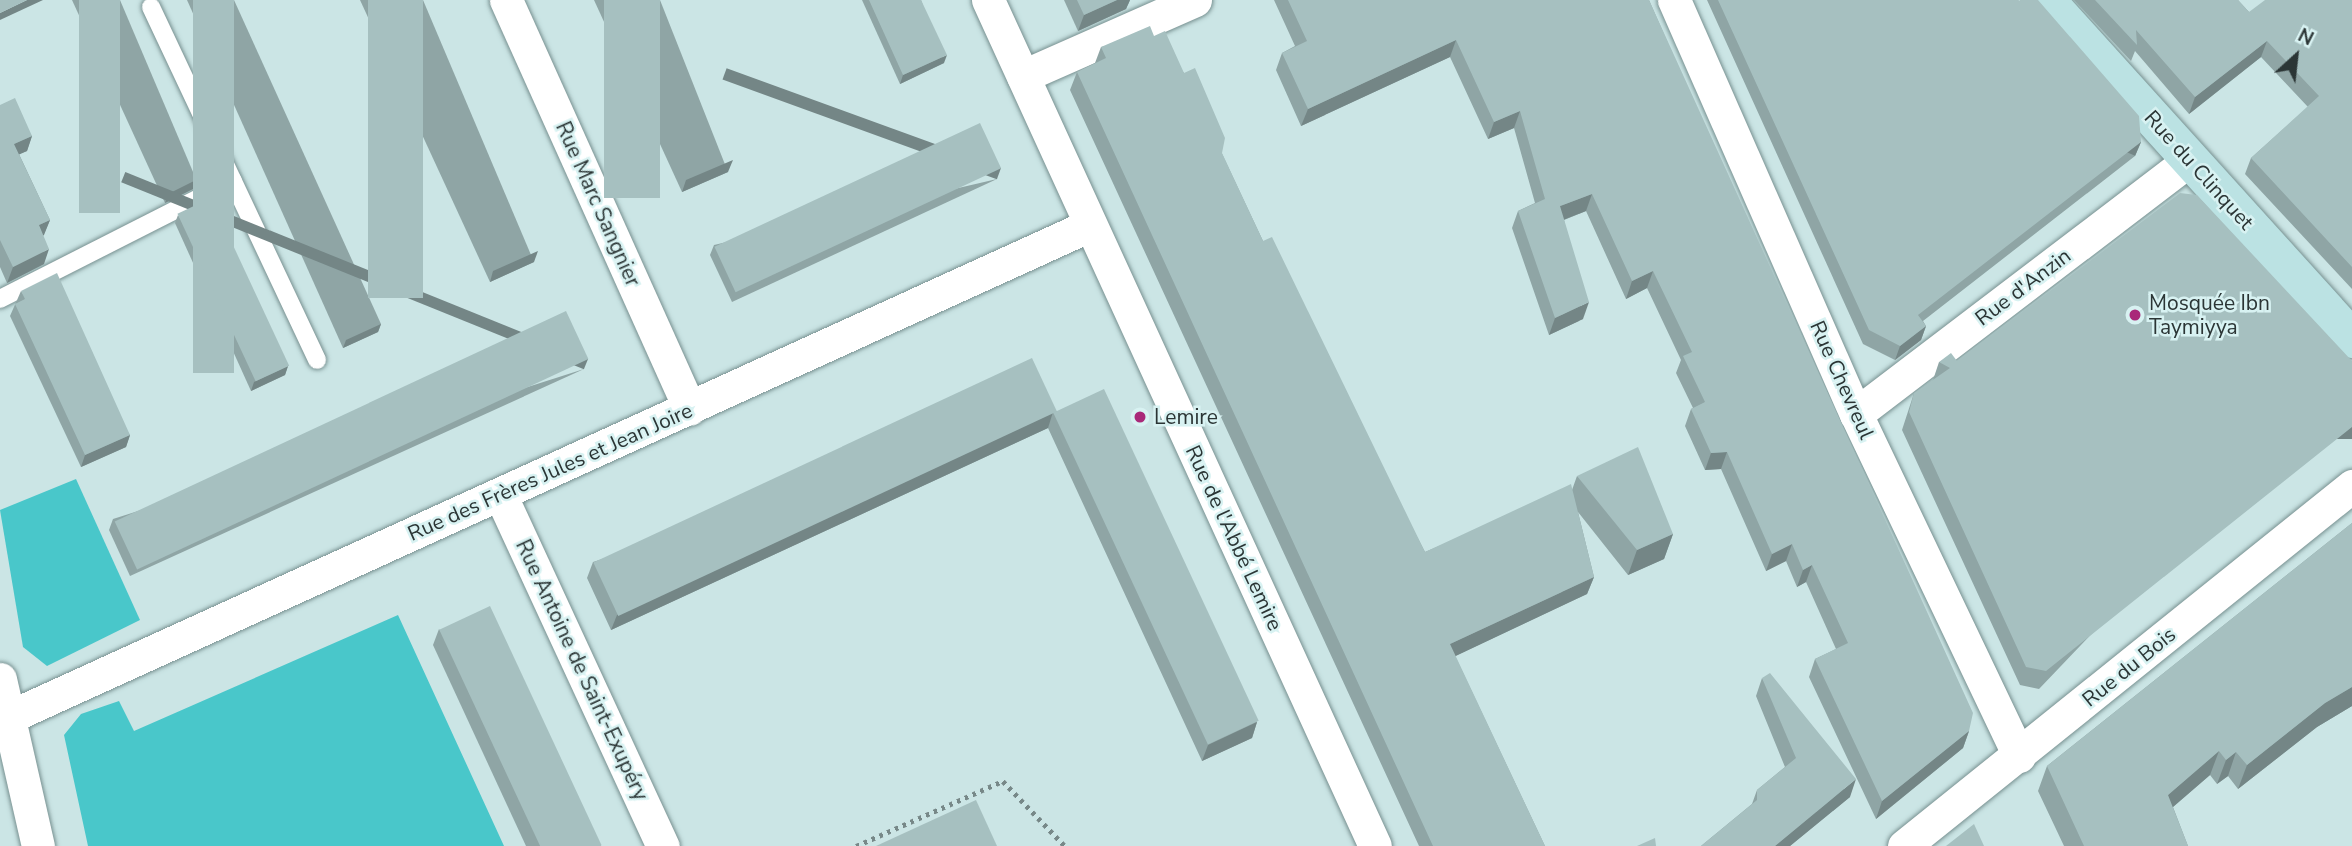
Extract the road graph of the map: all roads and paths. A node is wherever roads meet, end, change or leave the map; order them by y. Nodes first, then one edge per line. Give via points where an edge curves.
1 (506, 0) edge
2 (988, 0) edge
3 (1195, 0) edge
4 (1674, 0) edge
5 (2046, 0) edge
6 (151, 7) dead end
7 (1023, 76) junction
8 (2190, 160) junction
9 (233, 181) junction
10 (1090, 225) junction
11 (0, 299) edge
12 (2352, 339) edge
13 (317, 360) dead end
14 (690, 409) junction
15 (1856, 414) junction
16 (2352, 486) edge
17 (500, 494) junction
18 (0, 679) edge
19 (9, 717) junction
20 (2019, 756) junction
21 (38, 846) edge
22 (663, 846) edge
23 (856, 846) edge
24 (1065, 846) edge
25 (1375, 846) edge
26 (1904, 846) edge

1 - 14 street, Rue Marc Sangnier
2 - 7 street, Rue de l'Abbé Lemire
3 - 7 street
4 - 15 street, Rue Chevreul
5 - 8 street, Rue du Clinquet
6 - 9 lane
7 - 10 street, Rue de l'Abbé Lemire
8 - 12 street, Rue du Clinquet
8 - 15 street, Rue d'Anzin
9 - 11 lane
9 - 13 lane
10 - 14 street, Rue des Frères Jules et Jean Joire
10 - 25 street, Rue de l'Abbé Lemire
14 - 17 street, Rue des Frères Jules et Jean Joire
15 - 20 street, Rue Chevreul
16 - 20 street, Rue du Bois
17 - 19 street, Rue des Frères Jules et Jean Joire
17 - 22 street, Rue Antoine de Saint-Exupéry
18 - 19 street
19 - 21 street
20 - 26 street, Rue du Bois
23 - 24 path via 1003,781

